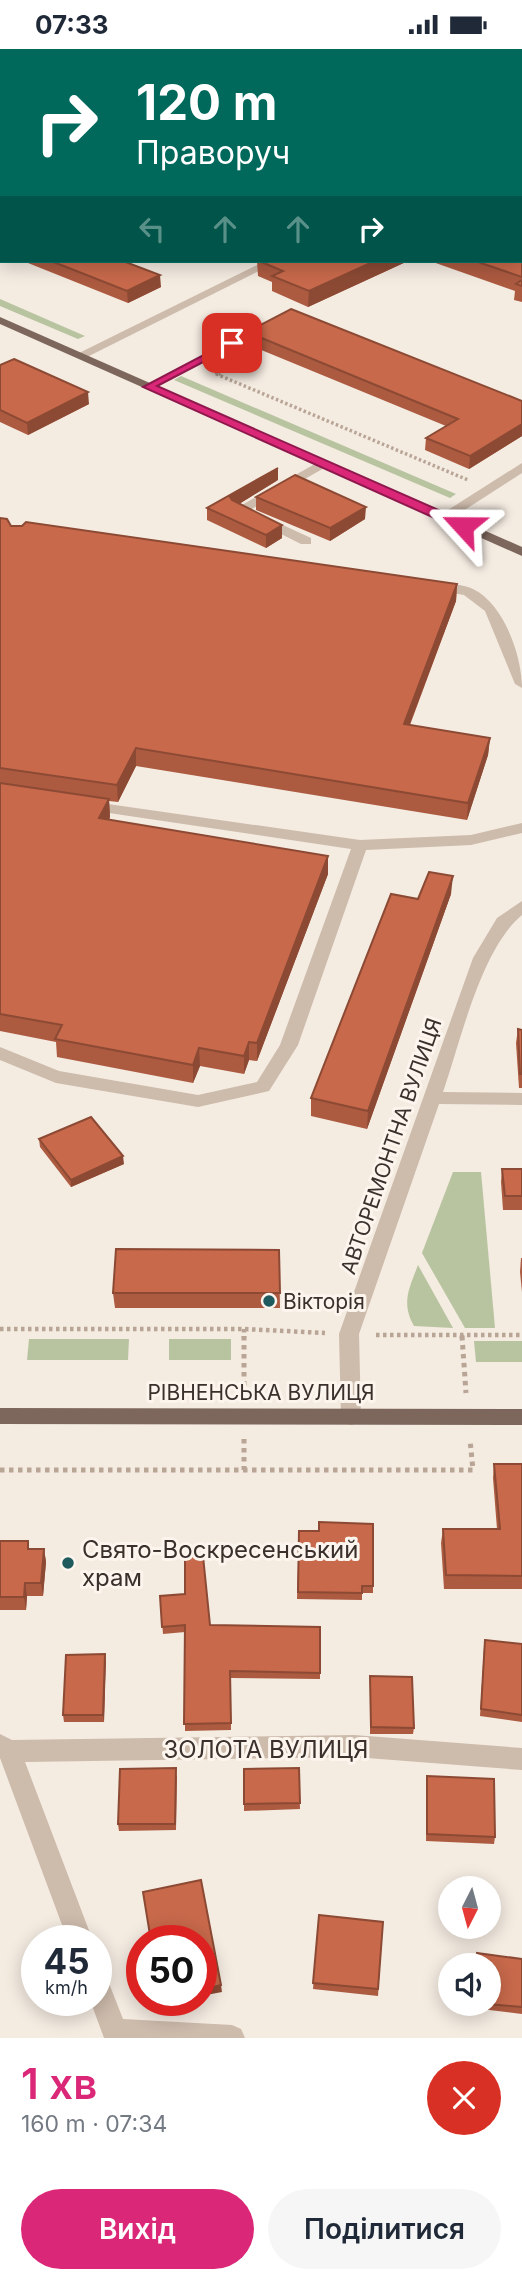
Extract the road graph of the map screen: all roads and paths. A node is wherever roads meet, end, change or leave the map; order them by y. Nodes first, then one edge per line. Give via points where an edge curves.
1 (269, 263) edge
2 (281, 317) edge
3 (0, 320) edge
4 (79, 356) junction
5 (192, 363) junction
6 (148, 387) junction
7 (322, 464) junction
8 (522, 467) edge
9 (488, 488) junction
10 (444, 517) junction
11 (306, 541) dead end
12 (522, 552) edge
13 (414, 583) edge
14 (522, 684) edge
15 (67, 803) edge
16 (522, 828) edge
17 (360, 845) junction
18 (522, 906) edge
19 (0, 1053) edge
20 (432, 1098) junction
21 (522, 1100) edge
22 (0, 1329) edge
23 (349, 1334) junction
24 (522, 1335) edge
25 (0, 1416) edge
26 (351, 1417) junction
27 (522, 1417) edge
28 (0, 1470) edge
29 (473, 1470) dead end
30 (4, 1748) edge
31 (522, 1759) edge
32 (74, 1925) edge
33 (109, 2016) edge
34 (116, 2035) edge
35 (232, 2038) edge

1 - 4 street
2 - 5 street
3 - 4 main road
4 - 6 main road
5 - 6 street
5 - 9 path
6 - 7 main road
7 - 10 main road
7 - 11 street via 240,510
8 - 9 street
9 - 10 street
10 - 12 main road
13 - 14 street via 468,592 491,609
15 - 17 street
16 - 17 street via 471,840
17 - 19 street via 289,1045 263,1087 198,1101 55,1077
18 - 20 street, АВТОРЕМОНТНА ВУЛИЦЯ via 503,922 481,958
20 - 21 street
20 - 23 street, АВТОРЕМОНТНА ВУЛИЦЯ
22 - 23 path
23 - 24 path
23 - 26 street, АВТОРЕМОНТНА ВУЛИЦЯ
25 - 26 main road, РІВНЕНСЬКА ВУЛИЦЯ
26 - 27 main road, РІВНЕНСЬКА ВУЛИЦЯ
28 - 29 path
30 - 31 street, ЗОЛОТА ВУЛИЦЯ via 354,1747
30 - 32 street
33 - 34 street
34 - 35 street

